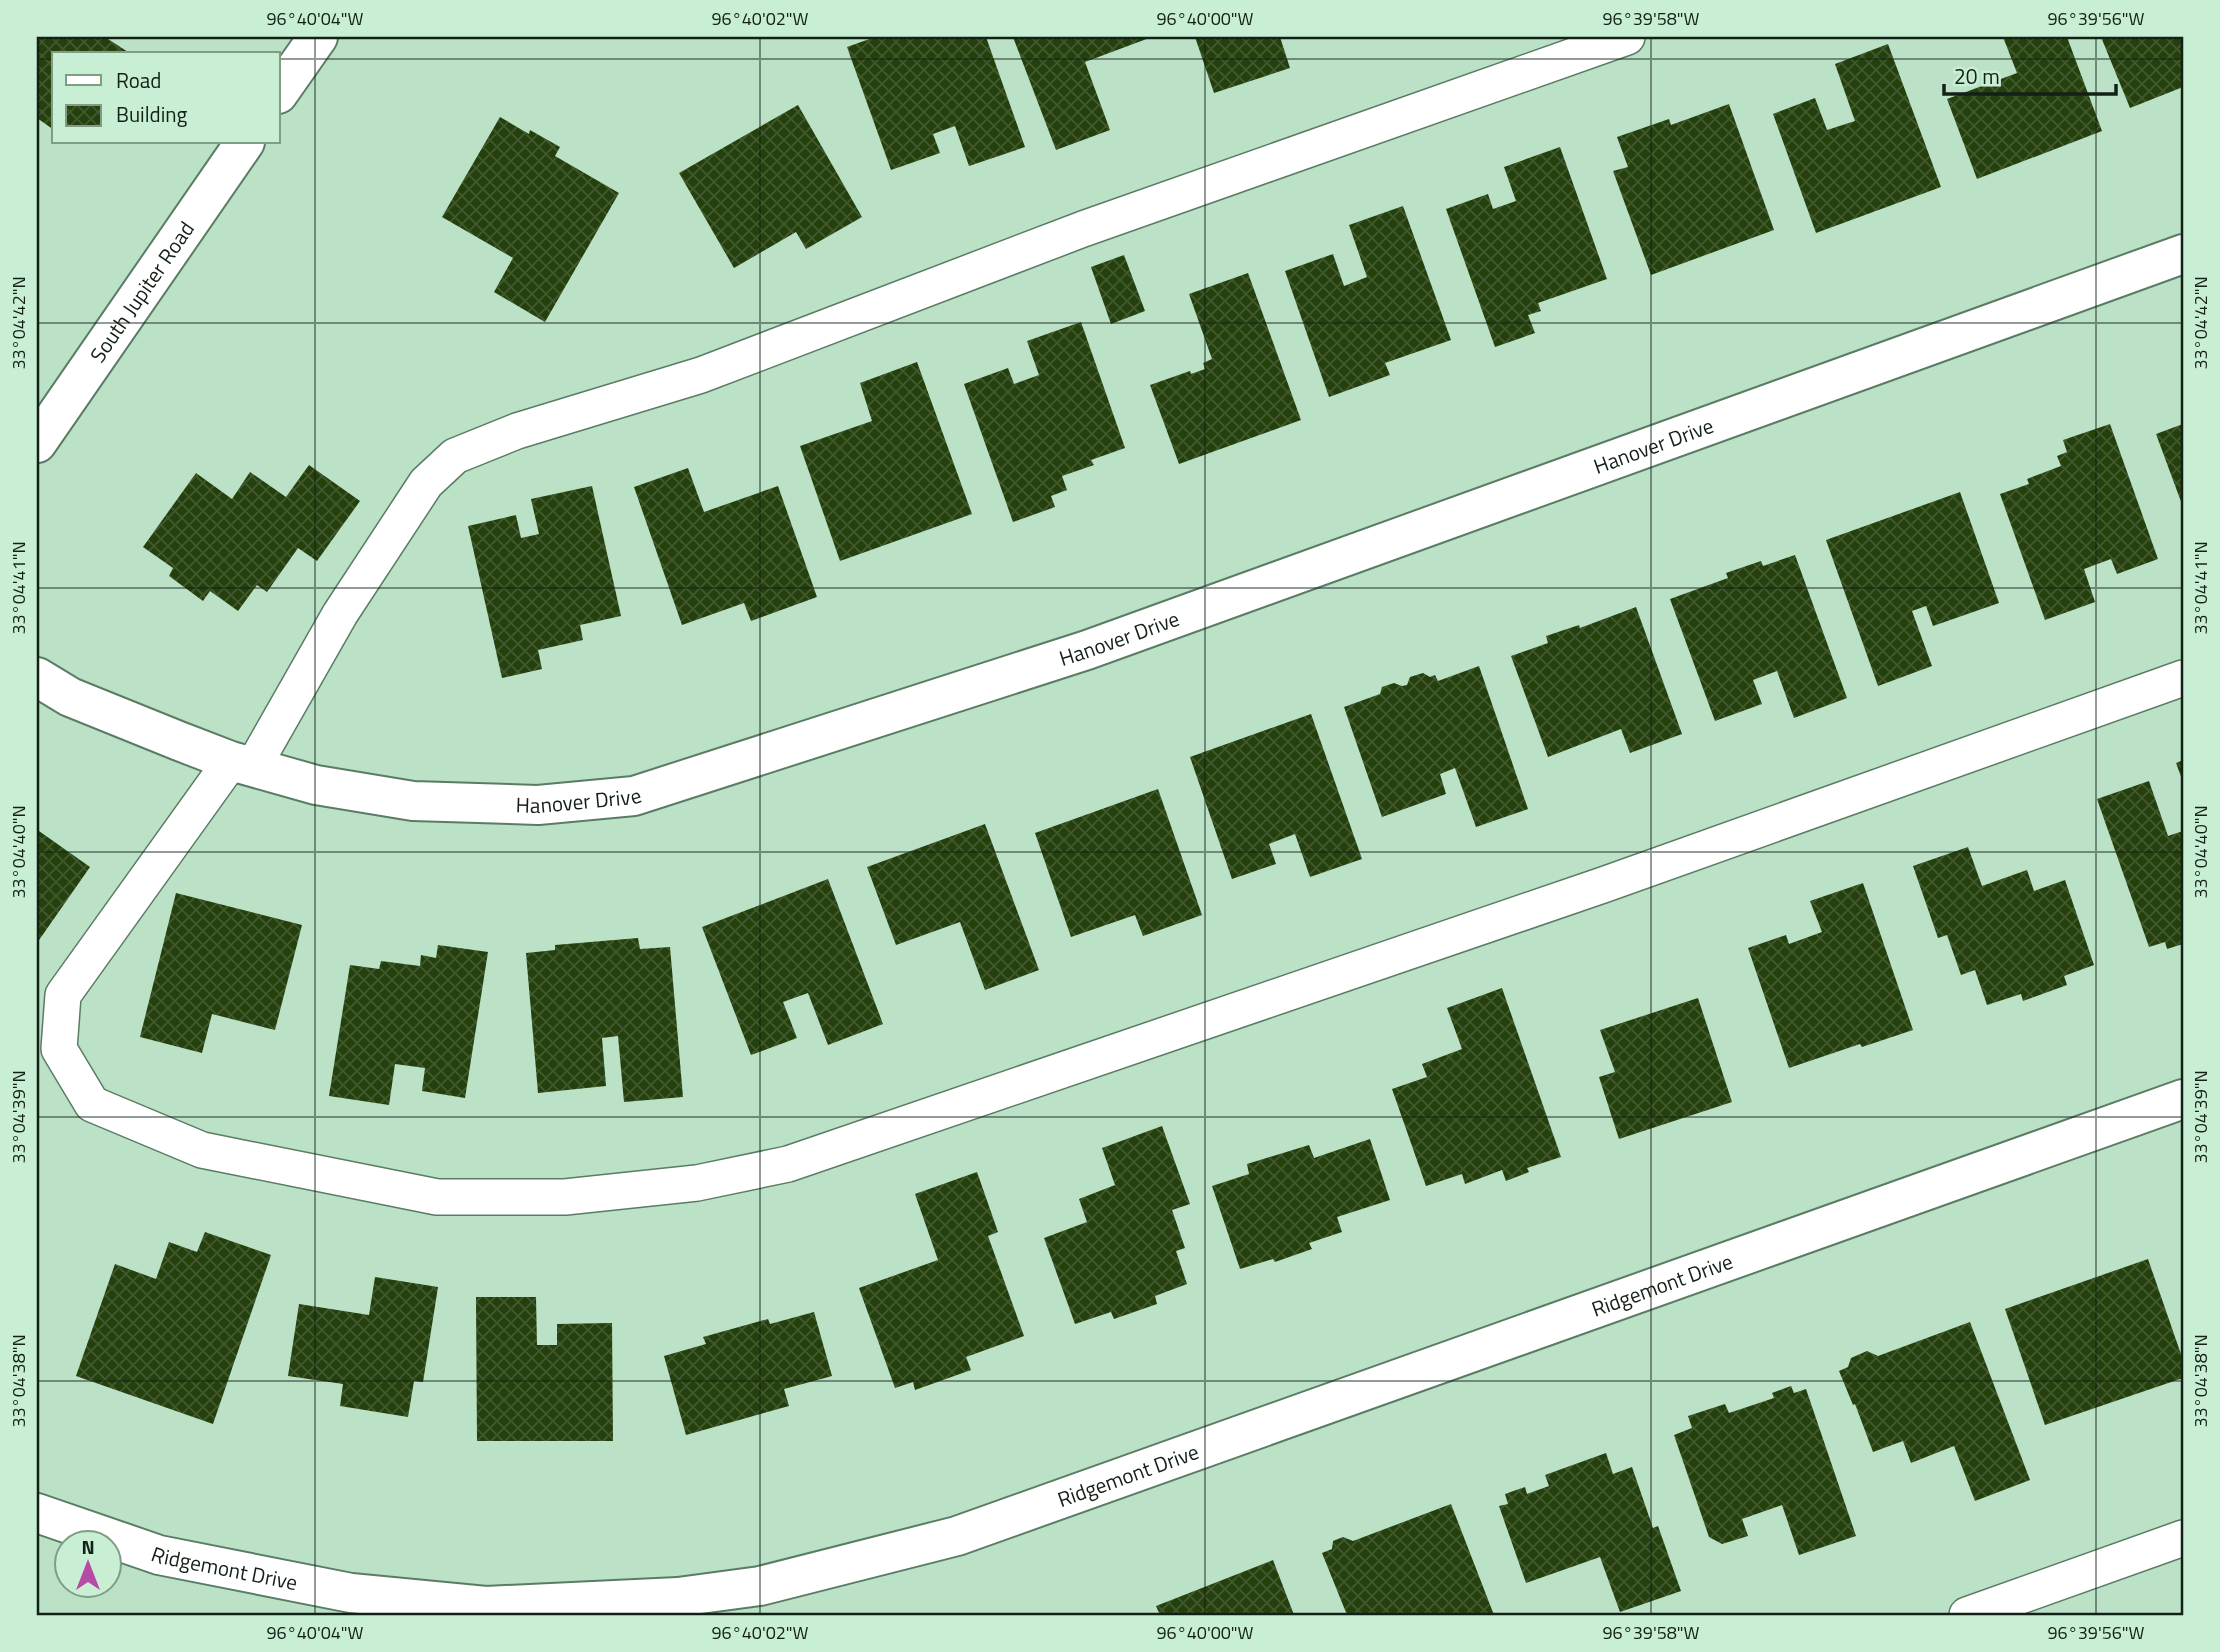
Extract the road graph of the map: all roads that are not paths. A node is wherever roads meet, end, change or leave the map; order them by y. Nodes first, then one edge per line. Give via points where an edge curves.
1 (318, 37) edge
2 (1627, 37) edge
3 (280, 91) edge
4 (244, 144) edge
5 (2183, 254) edge
6 (37, 443) edge
7 (37, 677) edge
8 (2183, 678) edge
9 (242, 764) junction
10 (2183, 1099) edge
11 (37, 1513) edge
12 (2183, 1538) edge
13 (1967, 1615) edge

1 - 3 street
2 - 9 lane via 1083,229 701,375 517,431 455,456 426,483
4 - 6 street, South Jupiter Road
5 - 9 street, Hanover Drive via 1087,650 634,796 538,804 413,801 316,785
7 - 9 street, Hanover Drive via 70,697
8 - 9 lane via 1590,889 788,1164 697,1183 565,1197 437,1197 411,1192 202,1150 92,1104 59,1049 63,995
10 - 11 street, Ridgemont Drive via 957,1536 760,1586 678,1597 486,1606 365,1594 159,1555
12 - 13 lane

